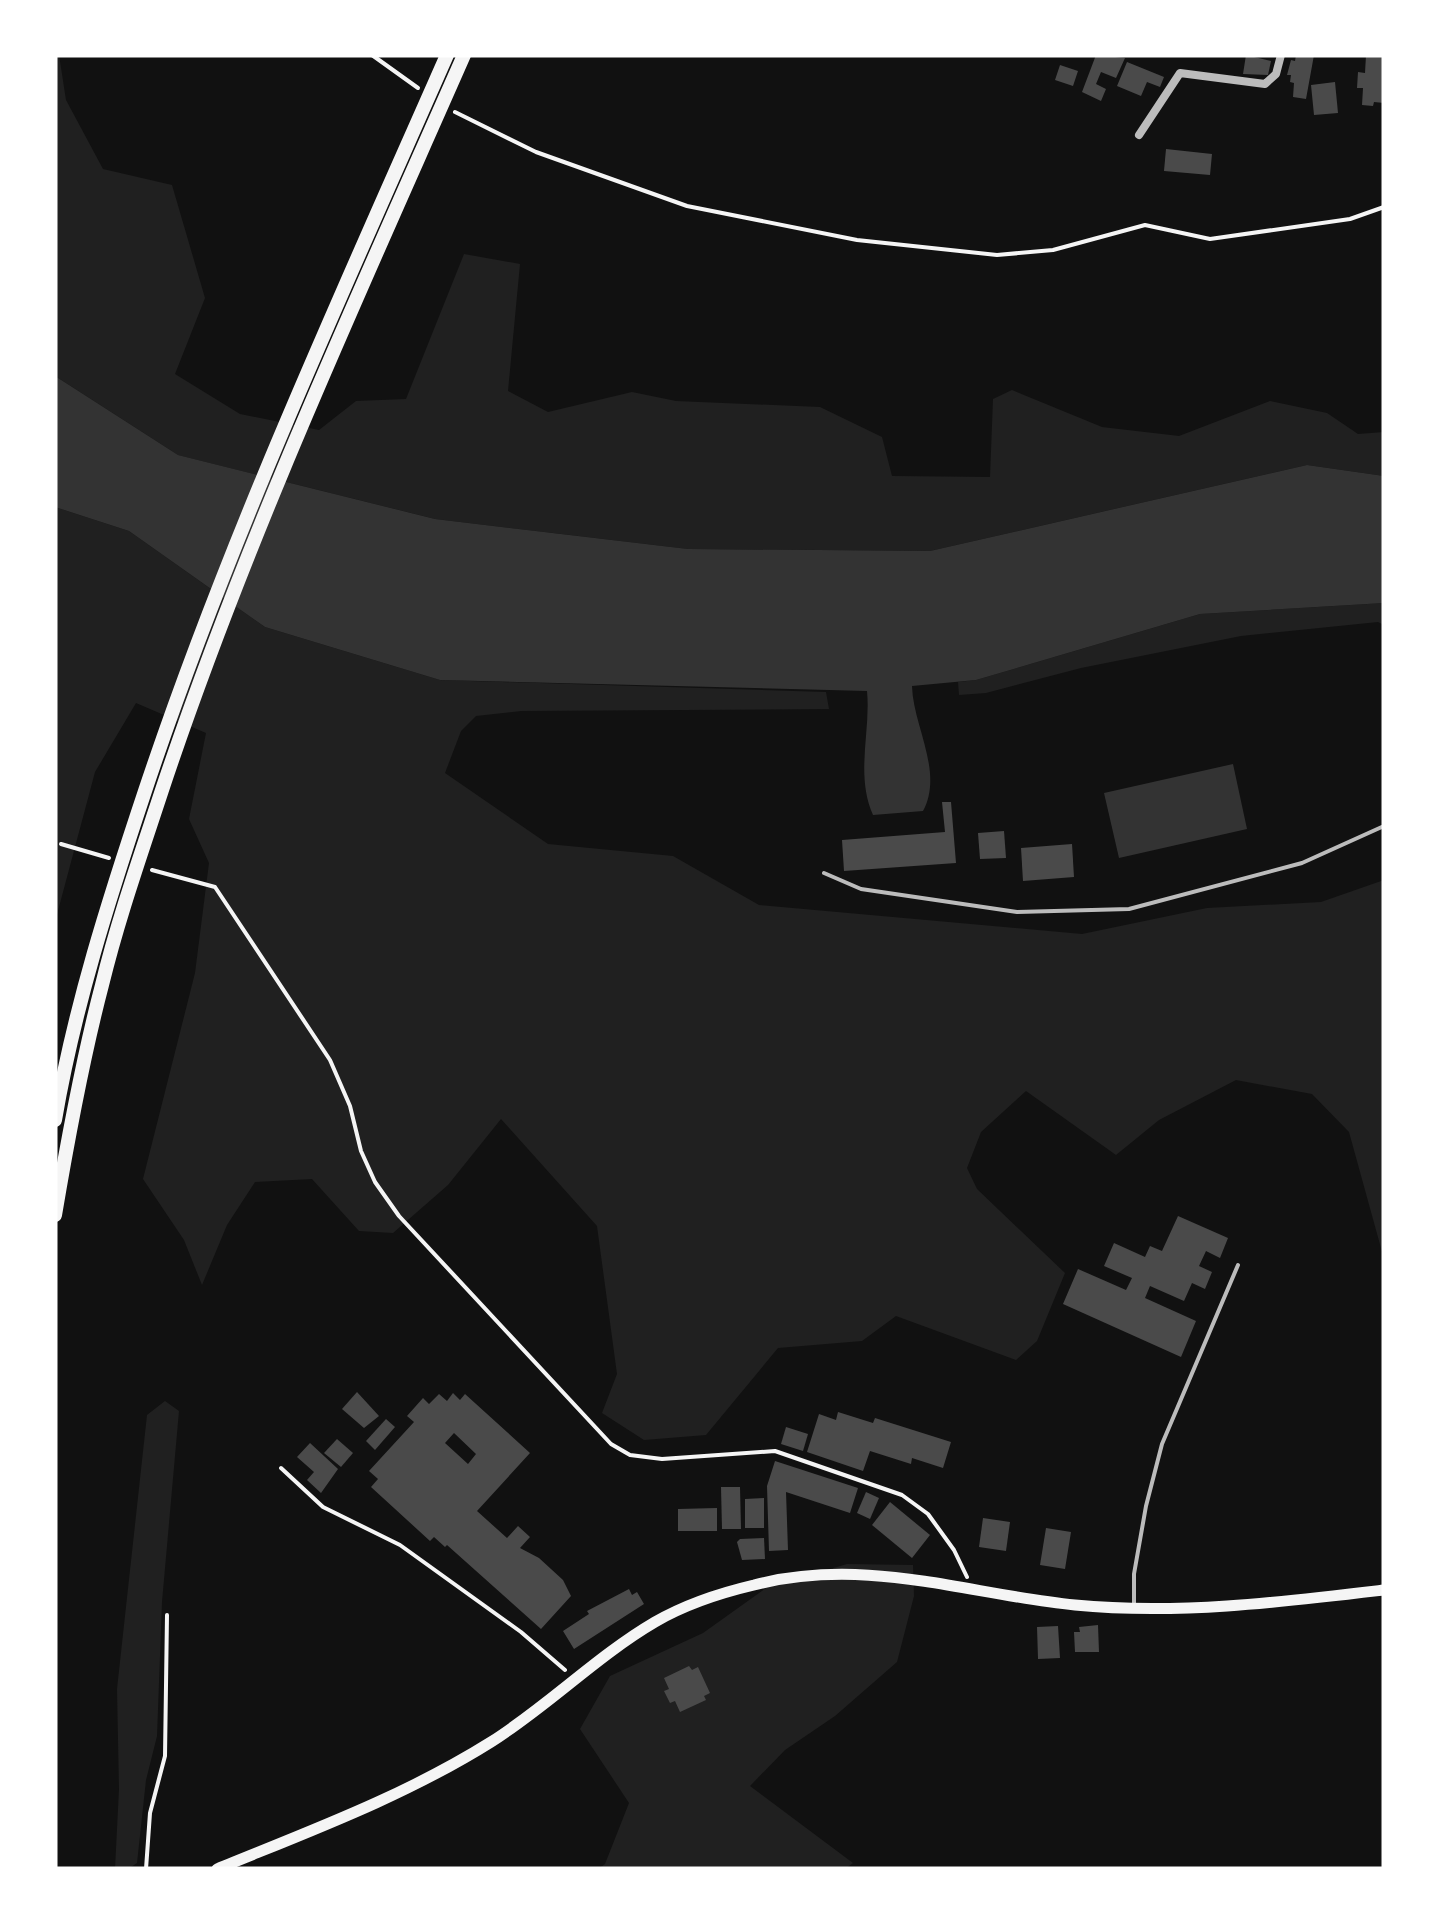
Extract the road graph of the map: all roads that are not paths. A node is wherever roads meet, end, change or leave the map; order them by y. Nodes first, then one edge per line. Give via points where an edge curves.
1 (447, 55) edge
2 (464, 55) edge
3 (1280, 55) edge
4 (1139, 135) dead end
5 (1384, 826) edge
6 (824, 873) dead end
7 (55, 1120) edge
8 (55, 1215) edge
9 (1238, 1264) dead end
10 (1384, 1590) edge
11 (1134, 1607) junction
12 (217, 1869) edge

1 - 7 highway via 211,603 88,975
2 - 8 highway via 224,612 102,983
3 - 4 street via 1276,74 1265,84 1180,73
5 - 6 lane via 1302,862 1129,910 1016,912 861,889
9 - 11 lane via 1162,1444 1134,1574
10 - 11 main road
11 - 12 main road via 1074,1605 895,1575 758,1584 670,1614 494,1740 412,1786

